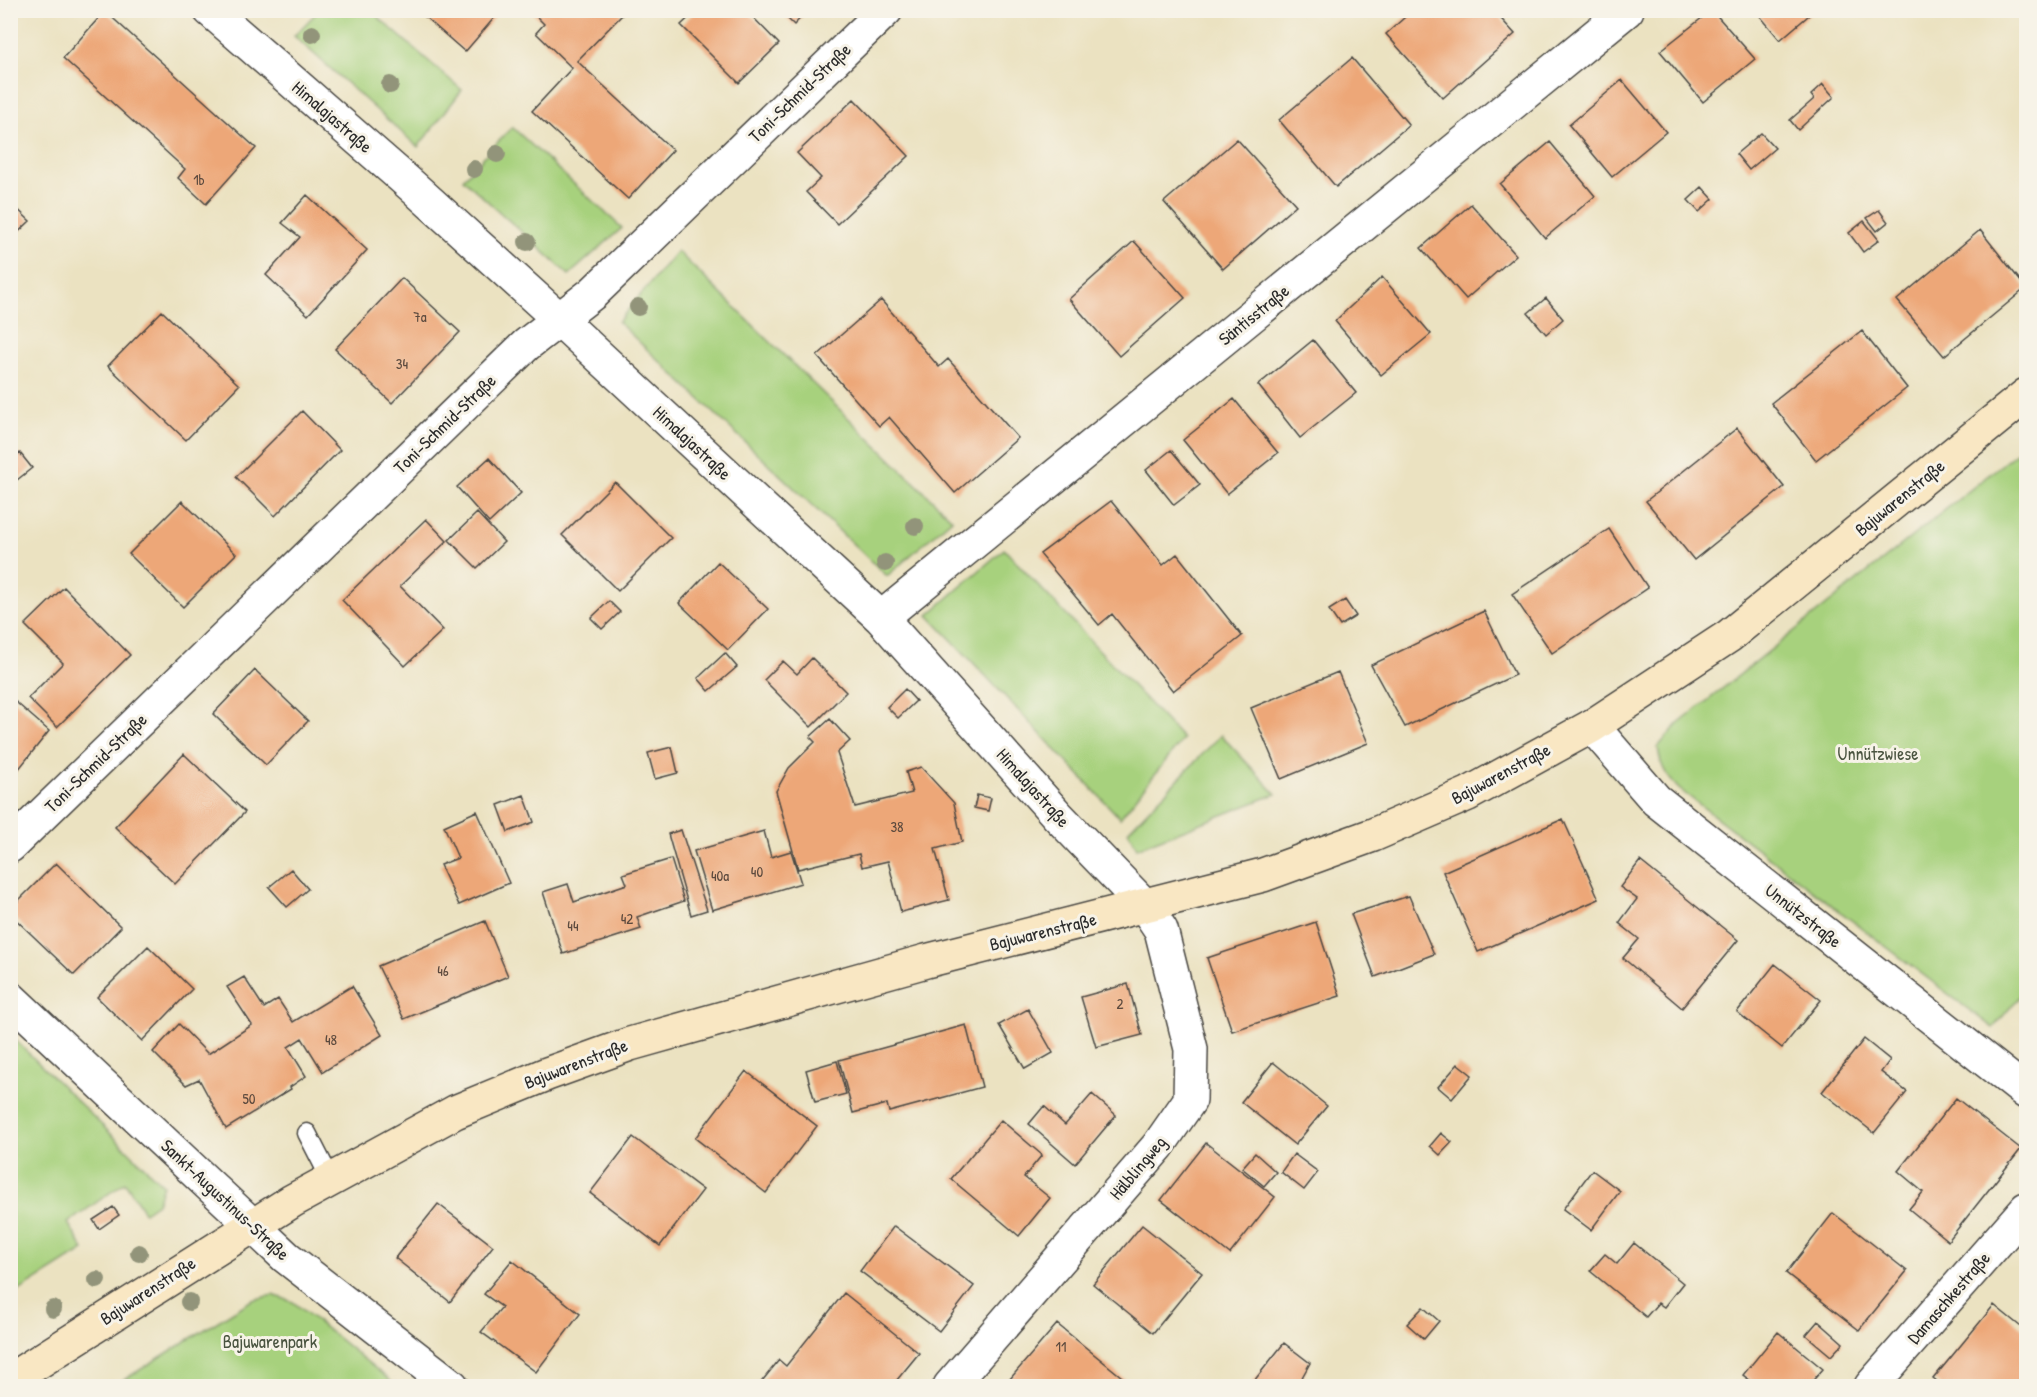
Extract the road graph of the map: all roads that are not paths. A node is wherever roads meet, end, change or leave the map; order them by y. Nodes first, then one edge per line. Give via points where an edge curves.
1 (210, 10) edge
2 (886, 10) edge
3 (1627, 10) edge
4 (560, 320) junction
5 (2026, 395) edge
6 (880, 618) junction
7 (1592, 726) junction
8 (10, 846) edge
9 (1145, 906) junction
10 (10, 998) edge
11 (2026, 1092) edge
12 (307, 1133) dead end
13 (330, 1179) junction
14 (2026, 1209) edge
15 (251, 1225) junction
16 (10, 1380) edge
17 (452, 1386) edge
18 (950, 1386) edge
19 (1871, 1386) edge

1 - 4 street, Himalajastraße
2 - 4 street, Toni-Schmid-Straße via 593,293
3 - 6 street, Säntisstraße
4 - 6 street, Himalajastraße
4 - 8 street, Toni-Schmid-Straße via 526,345
5 - 7 main road, Bajuwarenstraße via 1729,636
6 - 9 street, Himalajastraße via 1058,816
7 - 9 main road, Bajuwarenstraße via 1468,794 1373,835 1263,875
7 - 11 street, Unnützstraße via 1656,800
9 - 13 main road, Bajuwarenstraße via 926,961 630,1044 455,1112
9 - 18 street, Hälblingweg via 1161,930 1191,1049 1190,1100 1158,1146
10 - 15 street, Sankt-Augustinus-Straße
12 - 13 lane
13 - 15 main road, Bajuwarenstraße
14 - 19 street, Damaschkestraße
15 - 16 main road, Bajuwarenstraße
15 - 17 street, Sankt-Augustinus-Straße via 286,1257

